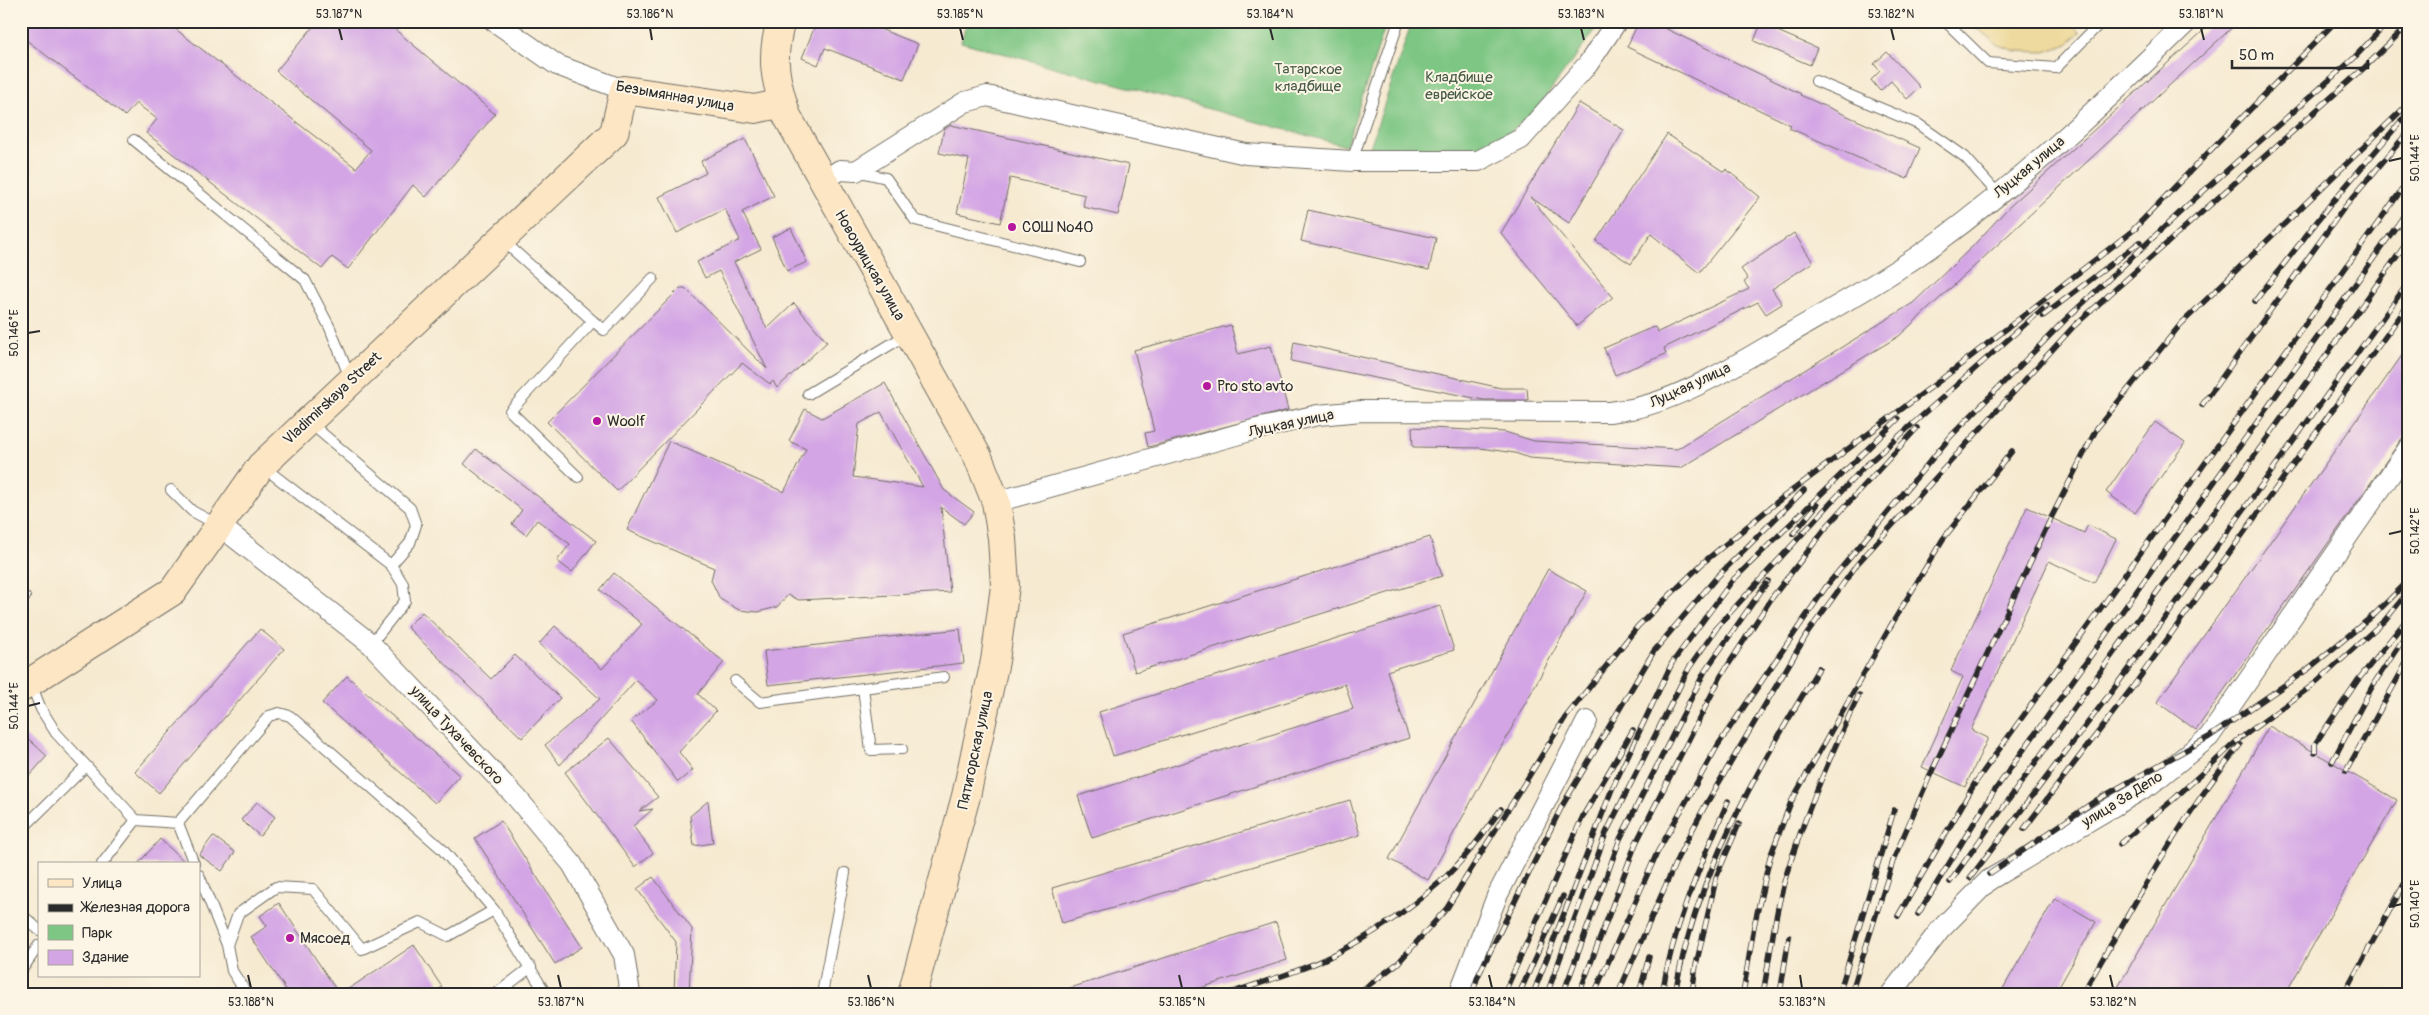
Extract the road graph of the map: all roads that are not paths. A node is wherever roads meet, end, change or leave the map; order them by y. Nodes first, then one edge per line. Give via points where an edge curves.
1 (494, 21) edge
2 (781, 21) edge
3 (1398, 21) edge
4 (1617, 21) edge
5 (1945, 21) edge
6 (2102, 21) edge
7 (2188, 21) edge
8 (1816, 81) dead end
9 (624, 90) junction
10 (783, 103) junction
11 (134, 140) dead end
12 (1352, 160) junction
13 (856, 171) junction
14 (822, 182) junction
15 (1998, 194) junction
16 (501, 239) junction
17 (1080, 262) dead end
18 (654, 278) dead end
19 (593, 321) junction
20 (909, 333) junction
21 (351, 380) junction
22 (808, 394) dead end
23 (308, 421) junction
24 (2408, 449) edge
25 (261, 466) junction
26 (578, 477) dead end
27 (171, 490) dead end
28 (996, 502) junction
29 (220, 526) junction
30 (391, 565) junction
31 (371, 644) junction
32 (944, 677) dead end
33 (735, 681) dead end
34 (26, 685) edge
35 (863, 688) junction
36 (1586, 721) dead end
37 (902, 749) dead end
38 (86, 766) junction
39 (136, 820) junction
40 (178, 823) junction
41 (21, 830) edge
42 (104, 862) edge
43 (193, 862) edge
44 (845, 873) dead end
45 (200, 878) edge
46 (494, 910) junction
47 (21, 914) edge
48 (38, 929) edge
49 (227, 945) junction
50 (38, 946) edge
51 (531, 967) junction
52 (21, 971) edge
53 (247, 994) edge
54 (496, 994) edge
55 (546, 994) edge
56 (630, 994) edge
57 (822, 994) edge
58 (912, 994) edge
59 (1459, 994) edge
60 (1891, 994) edge

1 - 9 street, Безымянная улица via 557,65
2 - 10 main road, Новоурицкая улица via 774,69
3 - 12 lane
4 - 12 street via 1588,64 1521,138 1478,160
5 - 6 lane via 1988,63 2056,68
7 - 15 street, Луцкая улица via 2106,101
8 - 15 lane via 1918,124 1965,157
9 - 10 main road, Безымянная улица via 755,109
9 - 16 main road, Vladimirskaya Street via 614,133
10 - 14 main road, Новоурицкая улица
11 - 21 lane via 305,280 330,328
12 - 13 street via 1246,154 987,96 965,102
13 - 14 street via 840,170
13 - 17 lane via 886,178 915,220
14 - 20 main road, Новоурицкая улица
15 - 28 street, Луцкая улица via 1939,241 1884,278 1691,388 1641,407 1610,412 1362,411 1318,415
16 - 19 lane
16 - 21 main road, Vladimirskaya Street
18 - 19 lane via 604,330
19 - 26 lane via 510,411
20 - 22 lane
20 - 28 main road, Новоурицкая улица via 978,457
21 - 23 main road, Vladimirskaya Street
23 - 25 main road, Vladimirskaya Street
23 - 30 lane via 410,508 416,525 410,543
24 - 60 street, улица За Депо via 2209,737 2151,784 1988,880 1940,930
25 - 29 main road, Vladimirskaya Street
25 - 30 lane
27 - 29 lane via 192,511
28 - 58 main road, Пятигорская улица via 1005,586 995,661 966,796
29 - 31 street, улица Тухачевского
29 - 34 main road, Vladimirskaya Street via 173,591
30 - 31 lane via 403,584 405,601
31 - 56 street, улица Тухачевского via 516,798 572,864 624,955
32 - 35 lane
33 - 35 lane via 760,702
34 - 38 lane via 56,733
35 - 37 lane via 871,750
36 - 59 street via 1497,896
38 - 39 lane
38 - 41 lane
39 - 40 lane
39 - 42 lane
40 - 43 lane
40 - 46 lane via 269,716 279,713 290,716 442,849
44 - 57 lane
45 - 49 lane
46 - 49 lane via 448,936 420,922 362,949 313,889 276,887 238,914
46 - 51 lane
47 - 48 lane
49 - 53 lane via 232,971
50 - 52 lane
51 - 54 lane
51 - 55 lane

